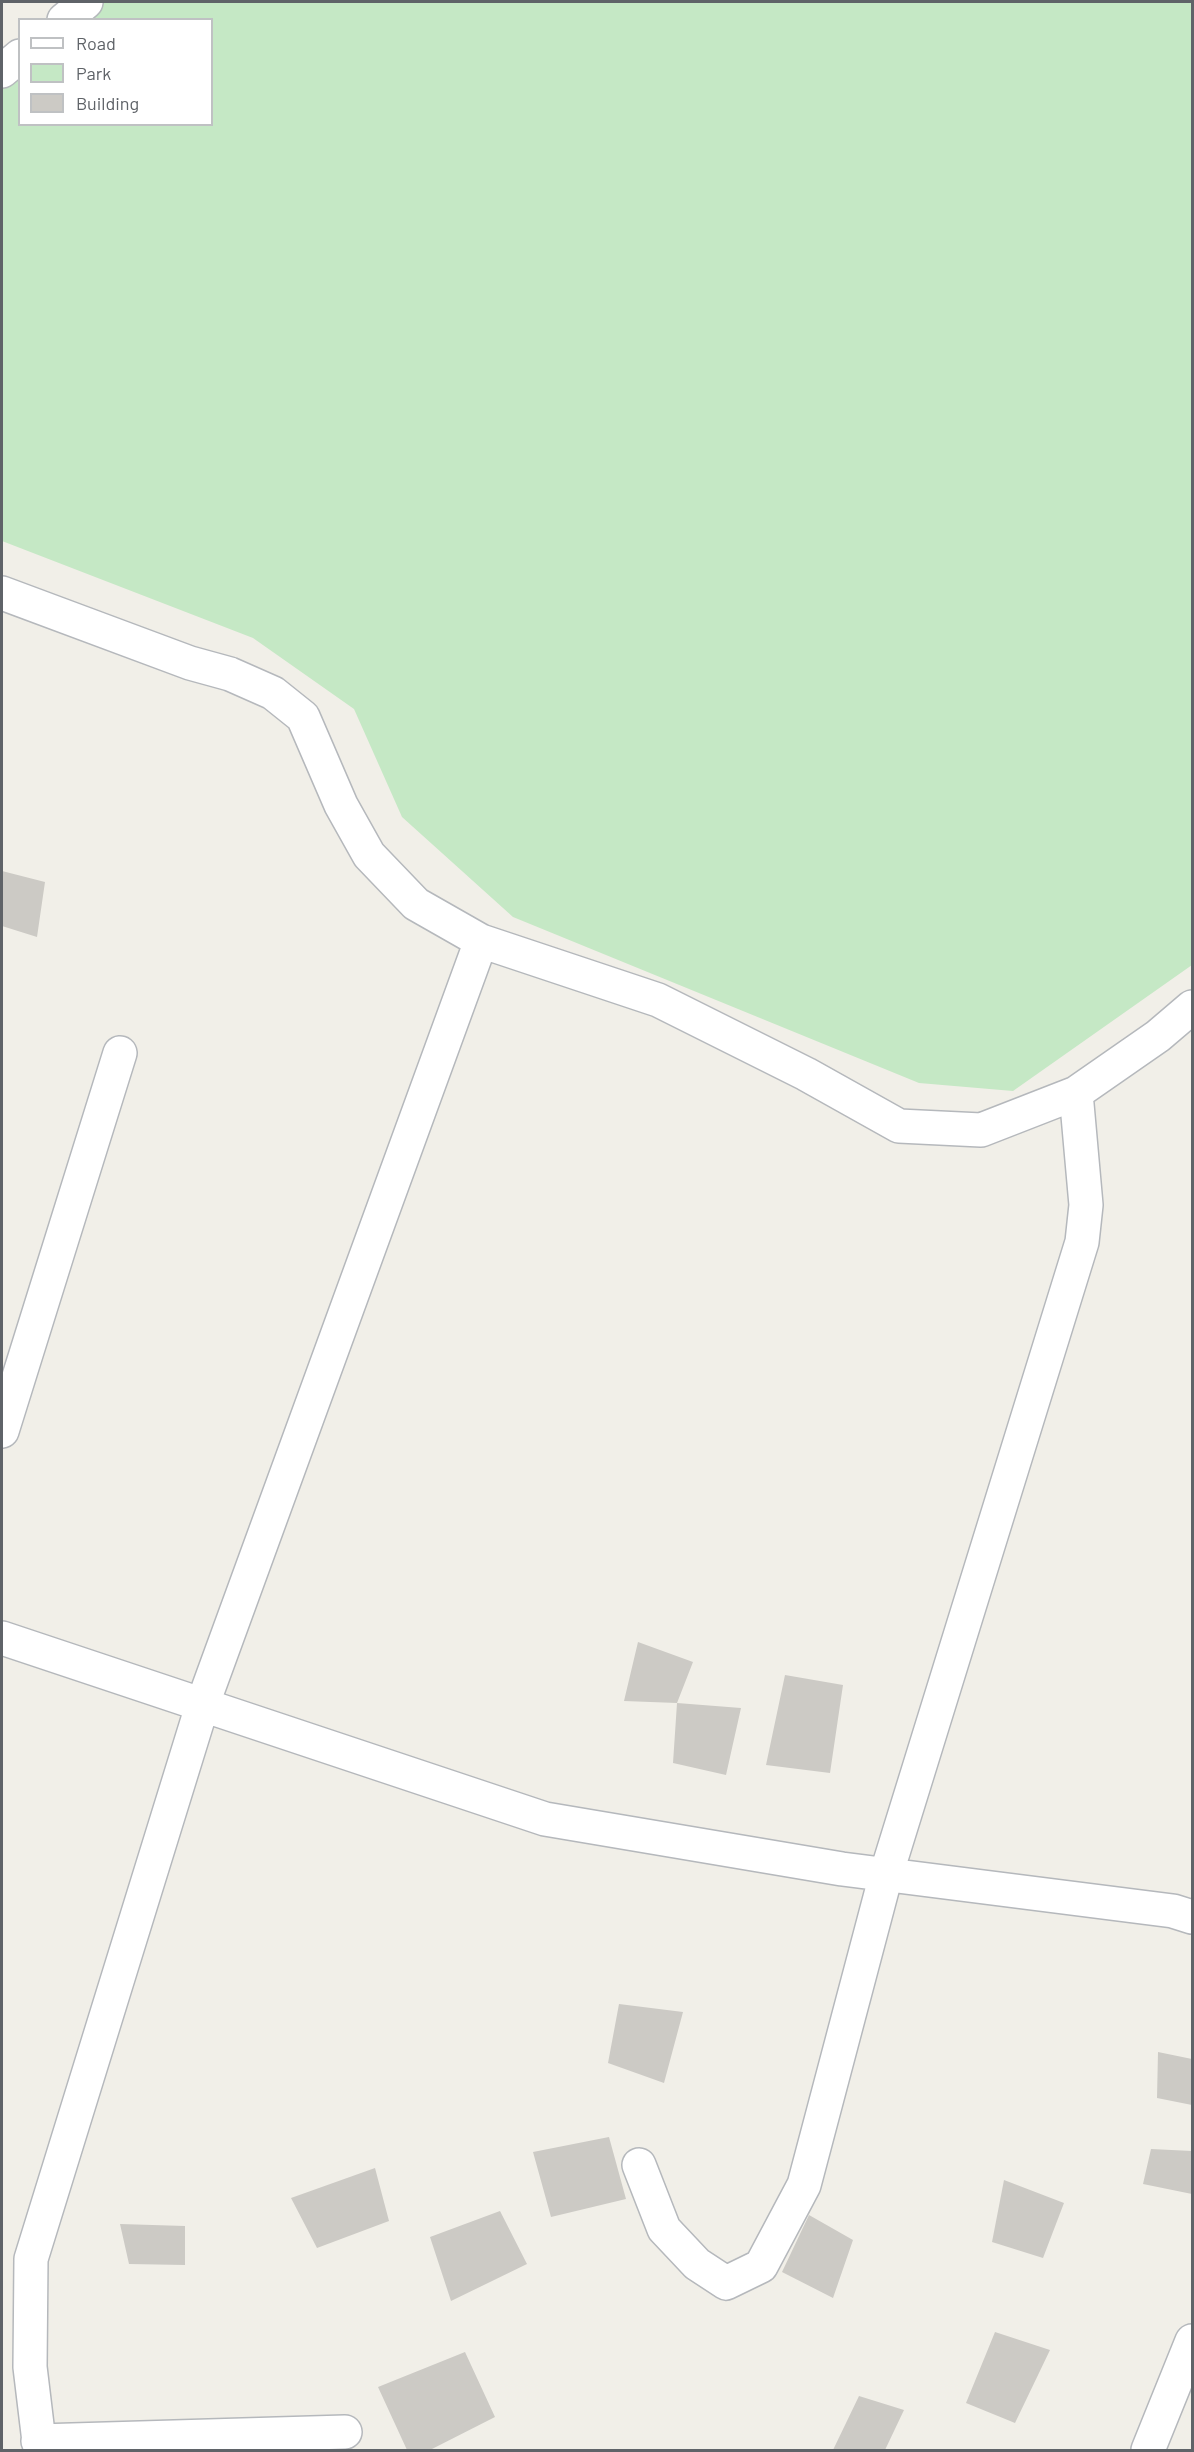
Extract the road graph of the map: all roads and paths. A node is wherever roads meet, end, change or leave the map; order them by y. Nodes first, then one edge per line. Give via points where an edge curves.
1 (86, 2) edge
2 (66, 18) edge
3 (18, 58) edge
4 (2, 71) edge
5 (2, 593) edge
6 (481, 941) junction
7 (1192, 1007) edge
8 (120, 1053) dead end
9 (1076, 1093) junction
10 (2, 1431) edge
11 (2, 1638) edge
12 (203, 1703) junction
13 (886, 1875) junction
14 (1192, 1917) edge
15 (639, 2165) dead end
16 (1192, 2341) edge
17 (345, 2432) dead end
18 (39, 2446) edge
19 (1148, 2451) edge

1 - 2 street
3 - 4 street
5 - 6 street via 273,693 303,717 341,806 369,855 416,904
6 - 9 street via 658,1000 899,1126 981,1130
6 - 12 street
7 - 9 street via 1158,1036
8 - 10 street
9 - 13 street via 1086,1205 1082,1242
11 - 12 street
12 - 13 street via 544,1819
12 - 18 street via 31,2259 30,2367
13 - 14 street via 1173,1911
13 - 15 street via 804,2185 761,2266 726,2283 697,2265 664,2229
16 - 19 street
17 - 18 street

